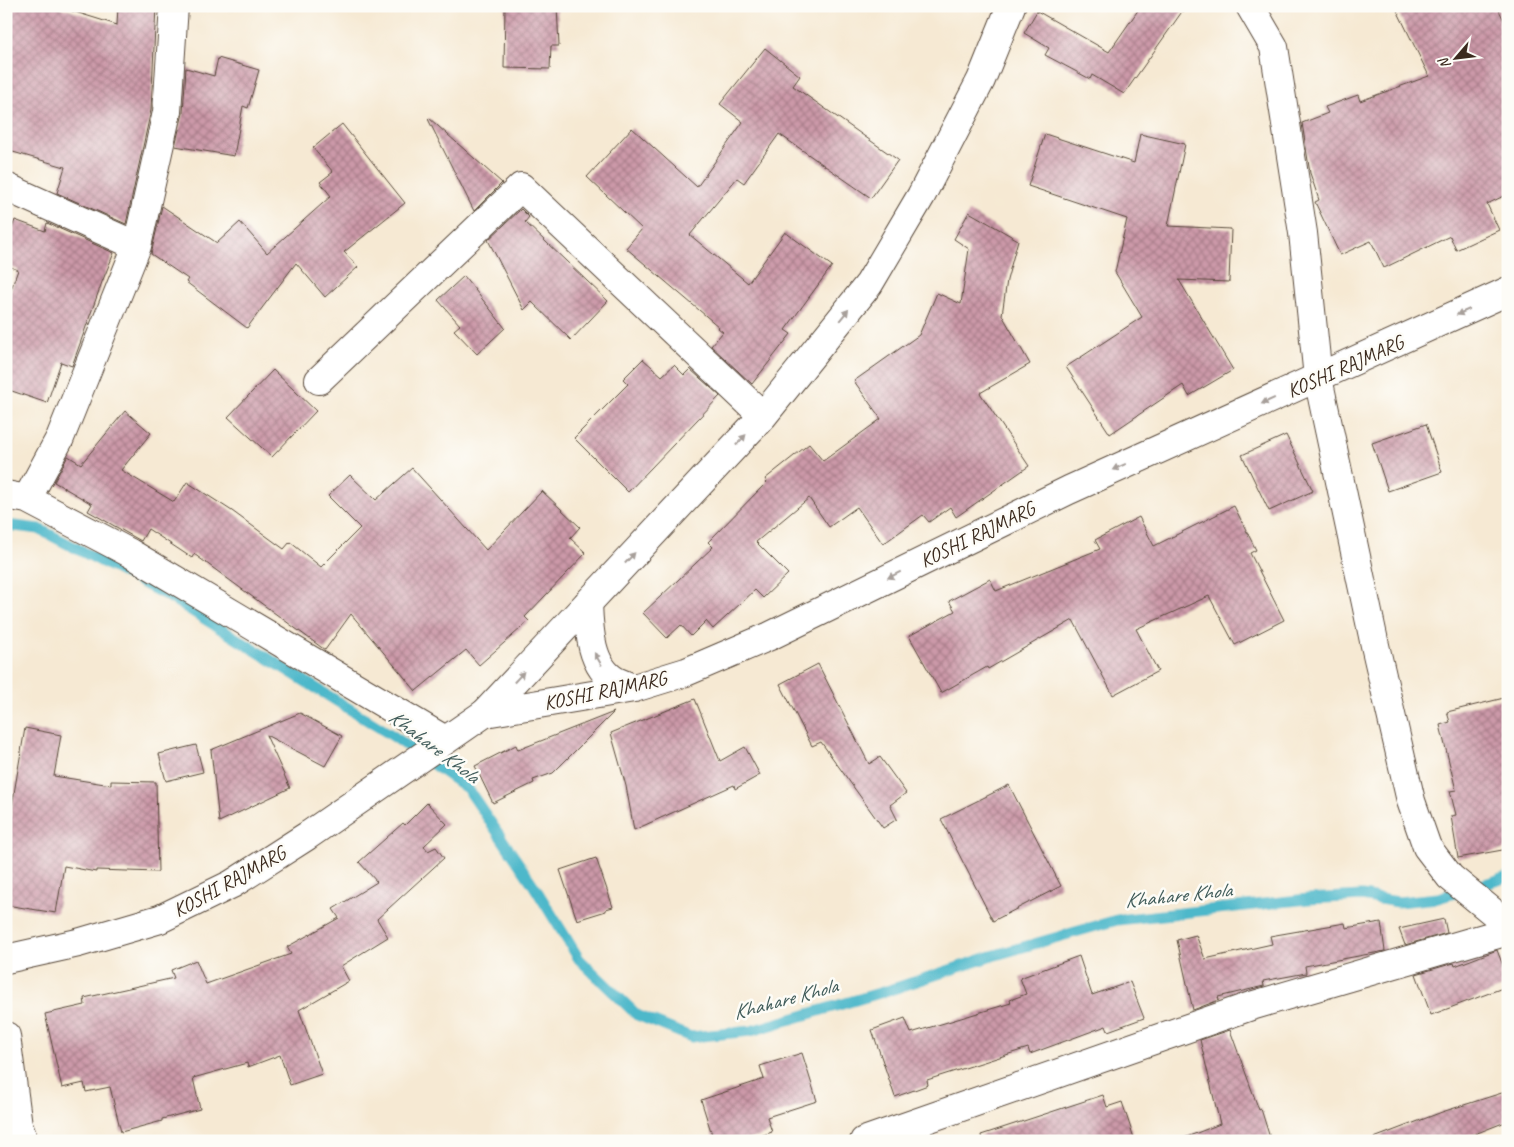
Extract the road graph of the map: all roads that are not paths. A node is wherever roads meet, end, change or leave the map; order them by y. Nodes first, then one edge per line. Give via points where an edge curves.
1 (174, 6) edge
2 (1011, 6) edge
3 (1250, 6) edge
4 (6, 187) edge
5 (137, 246) junction
6 (1508, 292) edge
7 (1318, 378) junction
8 (319, 380) dead end
9 (763, 416) junction
10 (17, 497) edge
11 (588, 603) junction
12 (634, 688) junction
13 (485, 713) junction
14 (442, 743) junction
15 (1503, 924) edge
16 (6, 959) edge
17 (6, 1036) edge
18 (24, 1141) edge
19 (864, 1141) edge

1 - 5 street via 167,112
9 -> 2 street via 869,284 921,196 981,80
3 - 7 street via 1274,47 1303,233
4 - 5 street
5 - 10 street via 60,438
6 -> 7 street, KOSHI RAJMARG
7 -> 12 street, KOSHI RAJMARG via 1069,490 770,636 686,672
7 - 15 street via 1411,801 1427,847 1450,877
8 - 9 street via 521,187
11 -> 9 street
10 - 14 street via 130,553
12 -> 11 street via 614,680 593,650
13 -> 11 street
12 - 13 street, KOSHI RAJMARG
13 - 14 street, KOSHI RAJMARG
14 - 16 street, KOSHI RAJMARG via 308,836 232,884 160,919 78,943
15 - 19 street via 1251,1006
17 - 18 street via 18,1125

